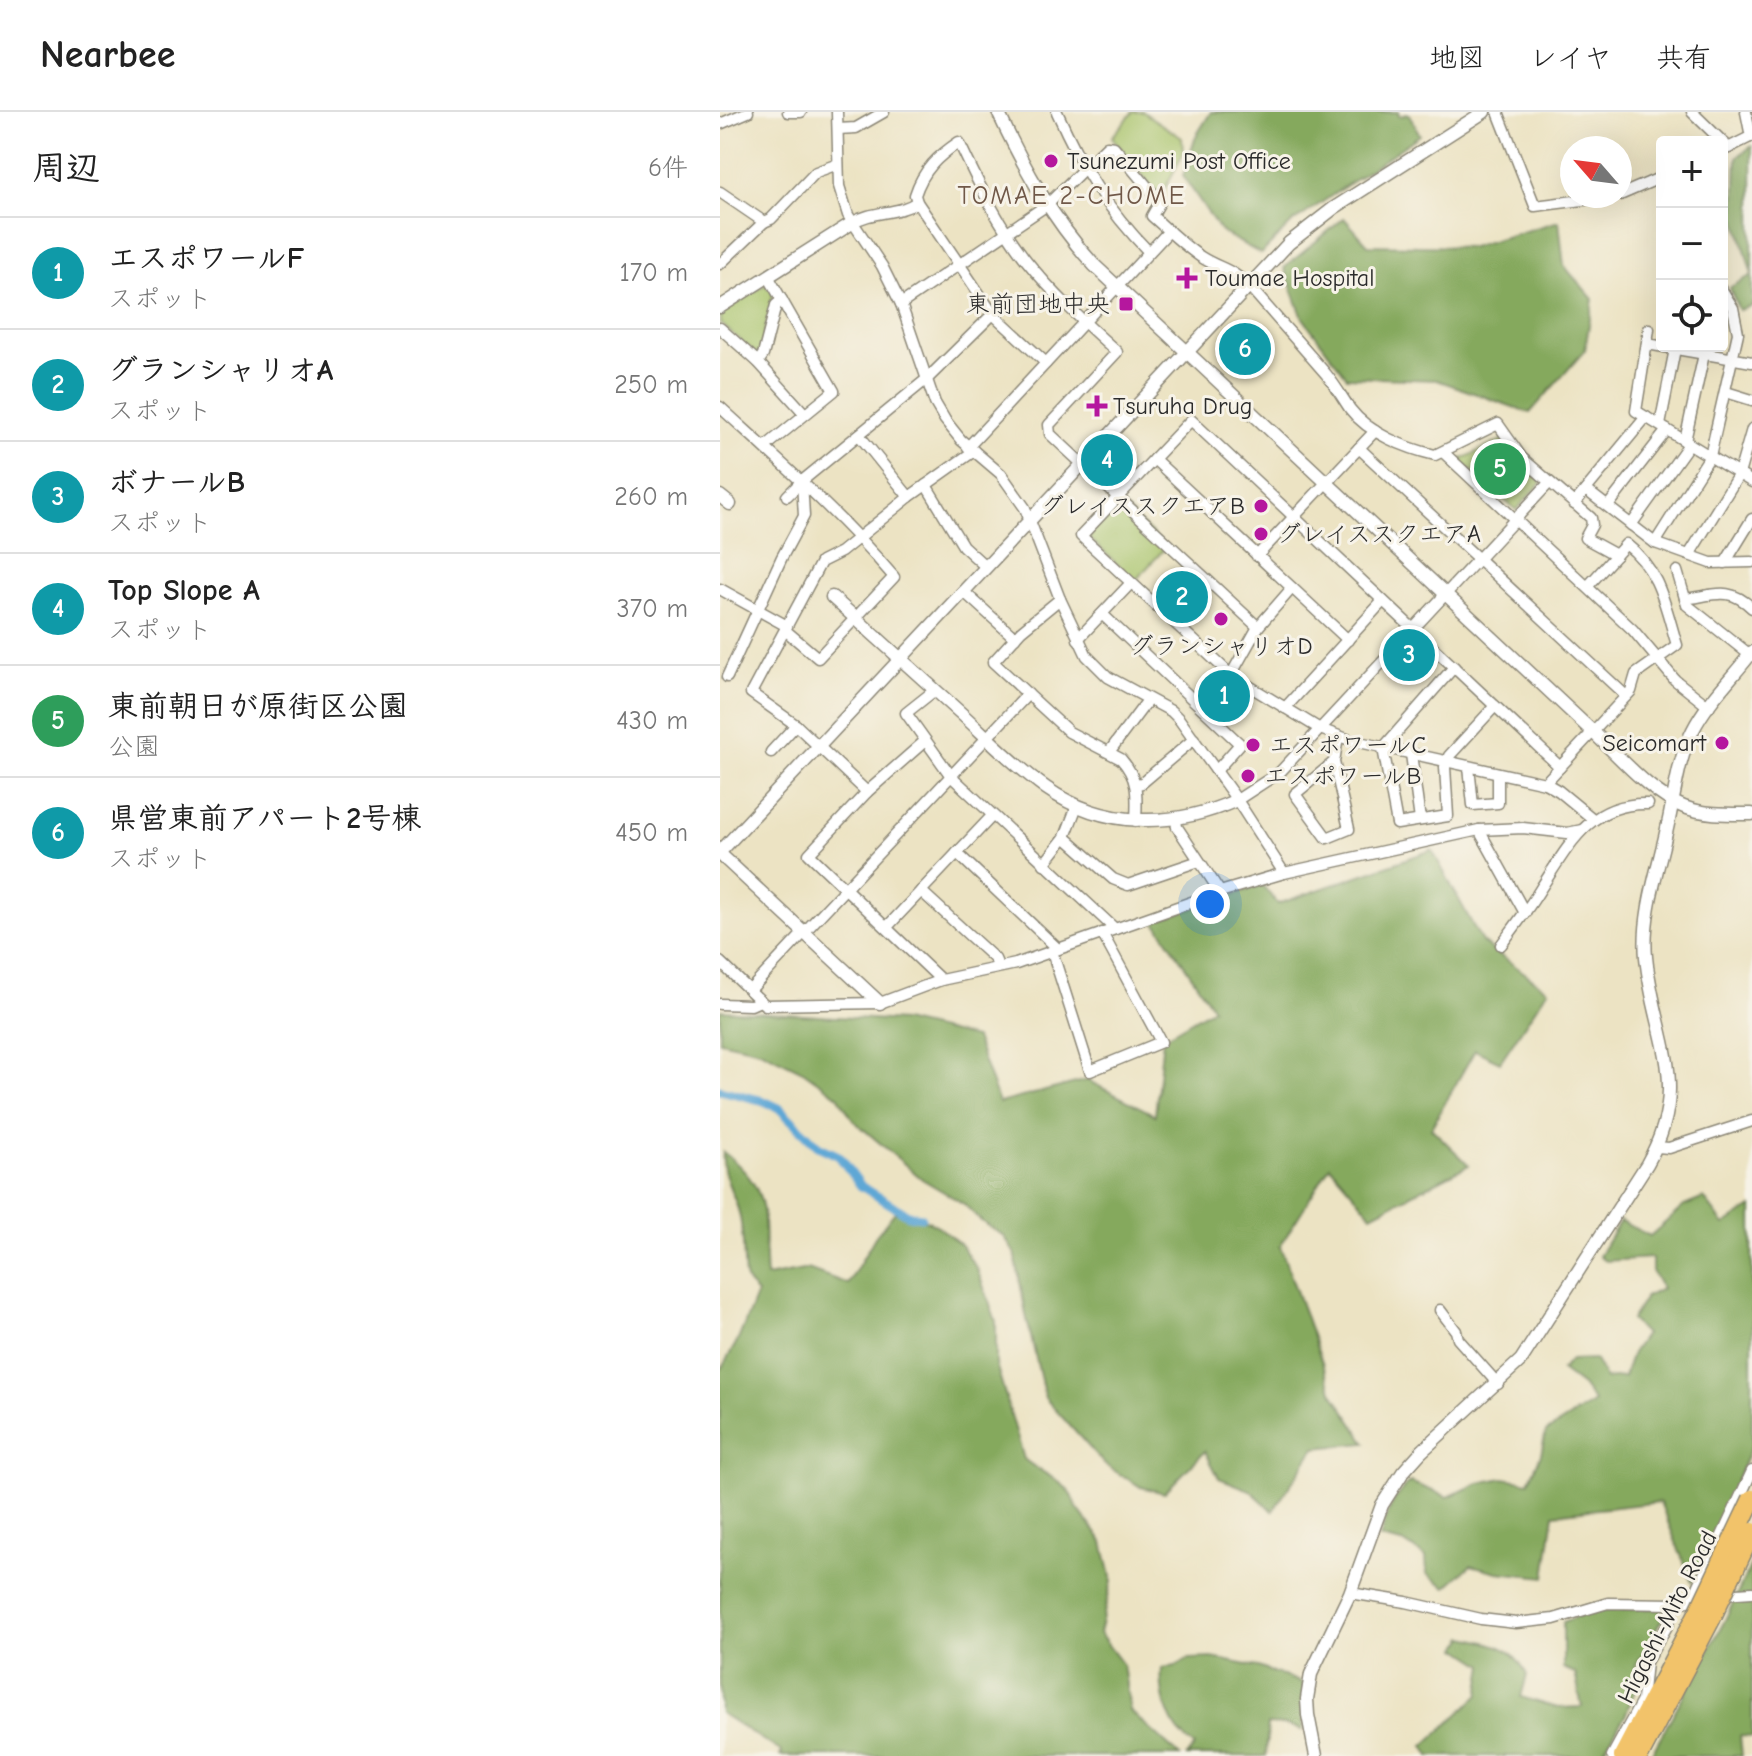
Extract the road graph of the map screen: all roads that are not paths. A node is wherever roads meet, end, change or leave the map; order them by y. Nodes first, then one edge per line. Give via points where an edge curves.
1 (748, 112) edge
2 (788, 112) edge
3 (801, 112) edge
4 (837, 112) edge
5 (884, 112) edge
6 (998, 112) edge
7 (1057, 112) edge
8 (1484, 112) edge
9 (1498, 112) edge
10 (1692, 112) edge
11 (1746, 112) edge
12 (720, 124) edge
13 (838, 129) junction
14 (1713, 136) edge
15 (1752, 137) edge
16 (1728, 149) edge
17 (838, 164) junction
18 (1085, 170) junction
19 (1656, 179) edge
20 (1632, 189) edge
21 (721, 194) edge
22 (917, 202) junction
23 (1560, 204) edge
24 (1047, 205) junction
25 (764, 222) junction
26 (852, 223) junction
27 (1169, 231) junction
28 (1008, 232) junction
29 (1149, 252) junction
30 (720, 264) edge
31 (960, 264) junction
32 (768, 276) junction
33 (1117, 286) junction
34 (1249, 286) junction
35 (782, 300) junction
36 (1728, 300) edge
37 (901, 304) junction
38 (720, 307) edge
39 (993, 314) junction
40 (1084, 322) junction
41 (720, 328) edge
42 (1649, 329) dead end
43 (1647, 344) junction
44 (1656, 346) edge
45 (1186, 351) junction
46 (1675, 352) edge
47 (1692, 352) edge
48 (1704, 354) junction
49 (1734, 359) junction
50 (758, 362) junction
51 (1752, 362) edge
52 (1046, 363) junction
53 (928, 378) junction
54 (1726, 392) junction
55 (1752, 400) edge
56 (720, 407) edge
57 (805, 414) junction
58 (1646, 417) junction
59 (1663, 428) junction
60 (1752, 429) edge
61 (1375, 431) junction
62 (859, 435) junction
63 (1687, 442) junction
64 (765, 447) junction
65 (1359, 448) junction
66 (971, 449) junction
67 (1443, 452) junction
68 (1710, 456) junction
69 (1154, 459) junction
70 (1083, 463) junction
71 (1739, 474) junction
72 (802, 481) junction
73 (1752, 482) edge
74 (1326, 483) junction
75 (1549, 483) junction
76 (926, 485) junction
77 (1586, 490) junction
78 (787, 496) dead end
79 (909, 497) junction
80 (1118, 497) junction
81 (1574, 504) junction
82 (1608, 506) junction
83 (1294, 517) junction
84 (1030, 518) junction
85 (1516, 519) junction
86 (1752, 519) edge
87 (1631, 525) junction
88 (859, 538) junction
89 (1655, 543) junction
90 (1616, 555) junction
91 (1689, 555) junction
92 (1257, 556) junction
93 (1479, 559) junction
94 (1752, 562) edge
95 (1725, 563) junction
96 (985, 566) junction
97 (1677, 571) dead end
98 (1131, 583) junction
99 (1588, 586) junction
100 (1292, 588) junction
101 (720, 589) edge
102 (963, 591) junction
103 (1446, 595) junction
104 (832, 597) dead end
105 (1060, 599) junction
106 (1685, 599) junction
107 (1383, 601) junction
108 (1752, 608) edge
109 (758, 610) junction
110 (1102, 614) junction
111 (856, 619) junction
112 (1258, 627) junction
113 (786, 628) junction
114 (1414, 630) junction
115 (1015, 638) junction
116 (1078, 639) junction
117 (1348, 640) junction
118 (1751, 654) edge
119 (900, 659) junction
120 (1658, 659) junction
121 (1454, 667) junction
122 (1231, 675) junction
123 (727, 677) dead end
124 (935, 690) junction
125 (1028, 694) junction
126 (1626, 696) junction
127 (1148, 700) junction
128 (1495, 706) junction
129 (1709, 707) junction
130 (1285, 708) junction
131 (796, 725) junction
132 (1320, 729) junction
133 (1593, 732) junction
134 (987, 737) junction
135 (1338, 737) junction
136 (1194, 739) junction
137 (925, 741) junction
138 (818, 746) junction
139 (1383, 748) junction
140 (771, 752) dead end
141 (1109, 752) junction
142 (1411, 754) junction
143 (1334, 762) junction
144 (1446, 762) junction
145 (1469, 767) junction
146 (1560, 767) junction
147 (1216, 771) junction
148 (1498, 773) junction
149 (951, 776) junction
150 (1545, 783) junction
151 (1137, 784) junction
152 (867, 792) junction
153 (1237, 800) junction
154 (1673, 801) junction
155 (1648, 804) dead end
156 (1077, 806) junction
157 (1752, 814) edge
158 (992, 816) junction
159 (1593, 819) junction
160 (1176, 820) junction
161 (1420, 820) junction
162 (1136, 821) junction
163 (1479, 830) junction
164 (1582, 830) junction
165 (1065, 837) junction
166 (720, 853) edge
167 (957, 853) junction
168 (1199, 861) junction
169 (1044, 864) junction
170 (1284, 873) junction
171 (845, 889) junction
172 (921, 891) junction
173 (1220, 892) junction
174 (1525, 913) junction
175 (887, 927) junction
176 (1115, 929) junction
177 (805, 933) junction
178 (1102, 933) junction
179 (1501, 945) dead end
180 (1055, 950) junction
181 (720, 962) edge
182 (998, 966) junction
183 (941, 980) junction
184 (750, 990) junction
185 (760, 1001) junction
186 (880, 1003) junction
187 (720, 1004) edge
188 (1752, 1121) edge
189 (1657, 1147) junction
190 (1440, 1310) dead end
191 (1498, 1384) junction
192 (1752, 1471) edge
193 (1752, 1499) edge
194 (1752, 1532) edge
195 (1752, 1592) edge
196 (1350, 1593) junction
197 (1674, 1604) junction
198 (1701, 1610) junction
199 (1672, 1679) junction
200 (1316, 1756) edge
201 (1612, 1756) edge
202 (1623, 1756) edge
203 (1639, 1756) edge

1 - 12 street
2 - 3 street
4 - 13 street
5 - 13 street via 856,128
6 - 24 street
7 - 18 street
8 - 34 street via 1307,228
9 - 23 street via 1535,206
10 - 14 street
11 - 15 street
13 - 17 street
15 - 16 street
17 - 25 street via 816,172
17 - 26 street via 839,186
18 - 24 street
18 - 27 street via 1107,146 1114,147 1160,202 1152,216
18 - 29 street via 1115,216
19 - 20 street
21 - 25 street
22 - 26 street
22 - 28 street via 926,170 959,142
22 - 31 street
24 - 28 street
24 - 33 street via 1081,251
25 - 30 street
26 - 32 street
26 - 37 street
27 - 29 street
27 - 34 street
28 - 31 street
28 - 40 street via 1046,284
29 - 33 street
31 - 37 street
31 - 39 street
32 - 35 street
32 - 38 street
33 - 40 street
33 - 45 street
34 - 45 street
34 - 61 street via 1352,411
35 - 50 street
35 - 57 street via 834,391
36 - 49 street via 1738,333
37 - 53 street
39 - 52 street
39 - 53 street
40 - 52 street
40 - 70 street via 1117,352 1048,430
41 - 50 street
42 - 43 street
43 - 44 street
43 - 58 street via 1636,411
45 - 70 street
45 - 74 street
46 - 59 street
47 - 48 street
48 - 49 street
48 - 63 street
49 - 51 street
49 - 54 street
50 - 57 street
52 - 66 street
53 - 62 street
53 - 66 street via 945,420
54 - 55 street
54 - 68 street
56 - 64 street
57 - 64 street
58 - 59 street
58 - 77 street
59 - 63 street
59 - 82 street
60 - 71 street
61 - 65 street
61 - 67 street via 1416,450
62 - 72 street
62 - 79 street
63 - 68 street
63 - 87 street
64 - 72 street
65 - 74 street
65 - 93 street
66 - 76 street
66 - 84 street via 1001,474
67 - 75 street via 1498,424 1522,458
67 - 85 street
68 - 71 street
68 - 89 street
69 - 80 street
69 - 83 street via 1191,420
69 - 92 street
70 - 80 street
70 - 84 street
71 - 73 street
71 - 91 street
72 - 78 street
72 - 88 street
72 - 109 street via 804,516
74 - 83 street
74 - 103 street
75 - 81 street
75 - 85 street
76 - 79 street
76 - 96 street via 963,546
77 - 81 street
77 - 82 street
79 - 88 street
80 - 98 street via 1081,536
80 - 112 street
81 - 90 street via 1591,518 1585,538
82 - 87 street
83 - 92 street
83 - 107 street
84 - 96 street
84 - 105 street
85 - 93 street
85 - 99 street
86 - 95 street
87 - 89 street
88 - 111 street via 894,577
88 - 113 street via 821,562
89 - 91 street
90 - 99 street
90 - 120 street via 1626,544 1651,568 1677,645
91 - 95 street
92 - 100 street
93 - 103 street
93 - 126 street
94 - 95 street
96 - 102 street
97 - 106 street
98 - 110 street
98 - 122 street
99 - 120 street
100 - 112 street
100 - 117 street
101 - 109 street
102 - 115 street
102 - 119 street
103 - 114 street
103 - 133 street
104 - 111 street
105 - 115 street
105 - 116 street
106 - 108 street via 1730,593
106 - 118 street
107 - 114 street
107 - 117 street
109 - 113 street
109 - 123 street
110 - 116 street
110 - 147 street via 1240,744
111 - 113 street via 818,658
111 - 119 street
112 - 122 street
113 - 131 street via 751,693
114 - 121 street
114 - 132 street
115 - 125 street via 993,662
116 - 127 street via 1108,677
117 - 130 street
118 - 129 street
119 - 124 street
119 - 138 street
120 - 126 street via 1636,674
120 - 129 street
121 - 128 street
121 - 139 street
122 - 130 street
124 - 134 street
124 - 137 street via 906,713
125 - 134 street
125 - 141 street via 1069,732
126 - 133 street
127 - 136 street via 1171,711
127 - 141 street
128 - 144 street
128 - 146 street
129 - 154 street via 1684,748
130 - 132 street
131 - 138 street
131 - 140 street
132 - 135 street
132 - 153 street via 1280,772
133 - 146 street
133 - 154 street
134 - 149 street
134 - 156 street via 1036,781
135 - 139 street
135 - 143 street
136 - 147 street
136 - 151 street
137 - 149 street
137 - 152 street
138 - 152 street
138 - 166 street
139 - 142 street
139 - 161 street via 1397,824
141 - 151 street via 1127,765
142 - 144 street
142 - 161 street
143 - 143 street via 1295,794 1327,838 1349,829
144 - 145 street
144 - 161 street via 1448,816
145 - 148 street
145 - 148 street via 1473,805 1498,803
146 - 150 street
147 - 153 street
148 - 150 street
149 - 158 street
149 - 171 street
150 - 159 street
151 - 162 street
152 - 171 street via 809,854
153 - 160 street
153 - 170 street
154 - 157 street via 1701,811
154 - 189 street via 1646,940 1671,1083
155 - 159 street via 1630,803
156 - 162 street
156 - 165 street
158 - 167 street
158 - 169 street
159 - 164 street
160 - 162 street
160 - 168 street
163 - 164 street
163 - 170 street
163 - 174 street
164 - 174 street
165 - 168 street via 1113,879 1128,885
165 - 169 street
166 - 177 street
167 - 172 street
167 - 180 street
168 - 173 street
169 - 176 street
170 - 173 street
171 - 175 street
171 - 177 street
172 - 175 street
172 - 182 street
173 - 176 street
174 - 179 street
175 - 183 street
176 - 178 street
177 - 184 street
177 - 186 street
178 - 180 street
178 - 180 street via 1161,1042 1090,1071
180 - 182 street
181 - 184 street
182 - 183 street
183 - 186 street
184 - 185 street
185 - 186 street
185 - 187 street
188 - 189 street via 1669,1148
189 - 191 street via 1536,1341
190 - 191 street
191 - 196 street via 1398,1479 1382,1505
192 - 198 street
193 - 198 highway, Higashi-Mito Road, bridge
194 - 198 highway, Higashi-Mito Road, bridge
195 - 198 street
196 - 197 street via 1516,1623 1554,1619 1608,1603
196 - 200 street via 1308,1687
197 - 198 street
197 - 201 street via 1646,1662 1642,1701
198 - 199 highway, Higashi-Mito Road
199 - 202 highway, Higashi-Mito Road
199 - 203 highway, Higashi-Mito Road

